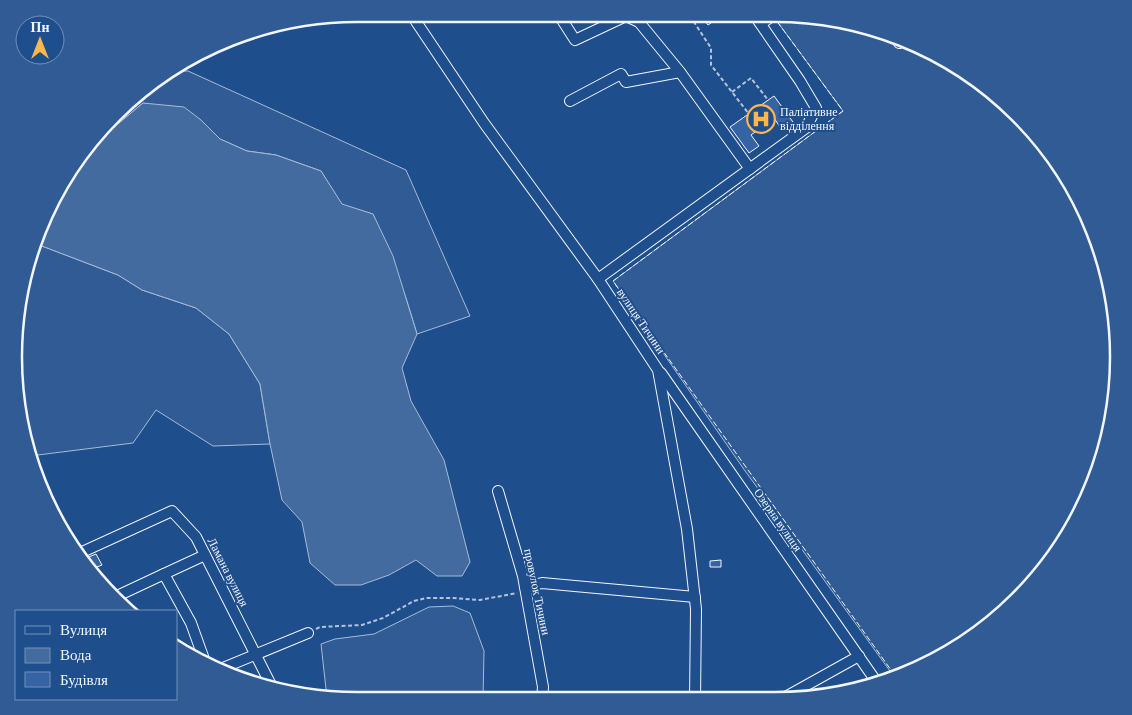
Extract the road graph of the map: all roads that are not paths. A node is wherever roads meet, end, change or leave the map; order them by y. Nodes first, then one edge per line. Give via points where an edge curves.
1 (416, 22) edge
2 (563, 22) edge
3 (613, 22) edge
4 (639, 22) edge
5 (759, 22) edge
6 (680, 72) junction
7 (570, 101) dead end
8 (750, 169) junction
9 (598, 279) junction
10 (658, 370) junction
11 (498, 491) dead end
12 (84, 551) edge
13 (205, 555) junction
14 (164, 574) junction
15 (525, 587) junction
16 (121, 594) edge
17 (695, 597) junction
18 (308, 633) road end
19 (202, 654) edge
20 (256, 655) junction
21 (858, 656) junction
22 (227, 666) edge
23 (873, 677) edge
24 (268, 680) edge
25 (543, 692) edge
26 (694, 692) edge
27 (794, 692) edge

1 - 9 street, вулиця Тичини via 484,123
2 - 3 street via 575,40
4 - 6 street
5 - 8 street via 816,108 806,128
6 - 7 street via 626,82 620,74
6 - 8 street
8 - 9 street
9 - 10 street, вулиця Тичини
10 - 17 street, вулиця Тичини via 687,529
10 - 21 street, Озерна вулиця
11 - 15 street, провулок Тичини
12 - 13 street, Ламана вулиця via 172,510 196,537
13 - 14 street
13 - 20 street, Ламана вулиця
14 - 16 street
14 - 19 street via 191,623
15 - 17 street via 542,583
15 - 25 street, провулок Тичини
17 - 26 street, вулиця Тичини
18 - 20 street
20 - 22 street
20 - 24 street, Ламана вулиця
21 - 23 street, Озерна вулиця
21 - 27 street

